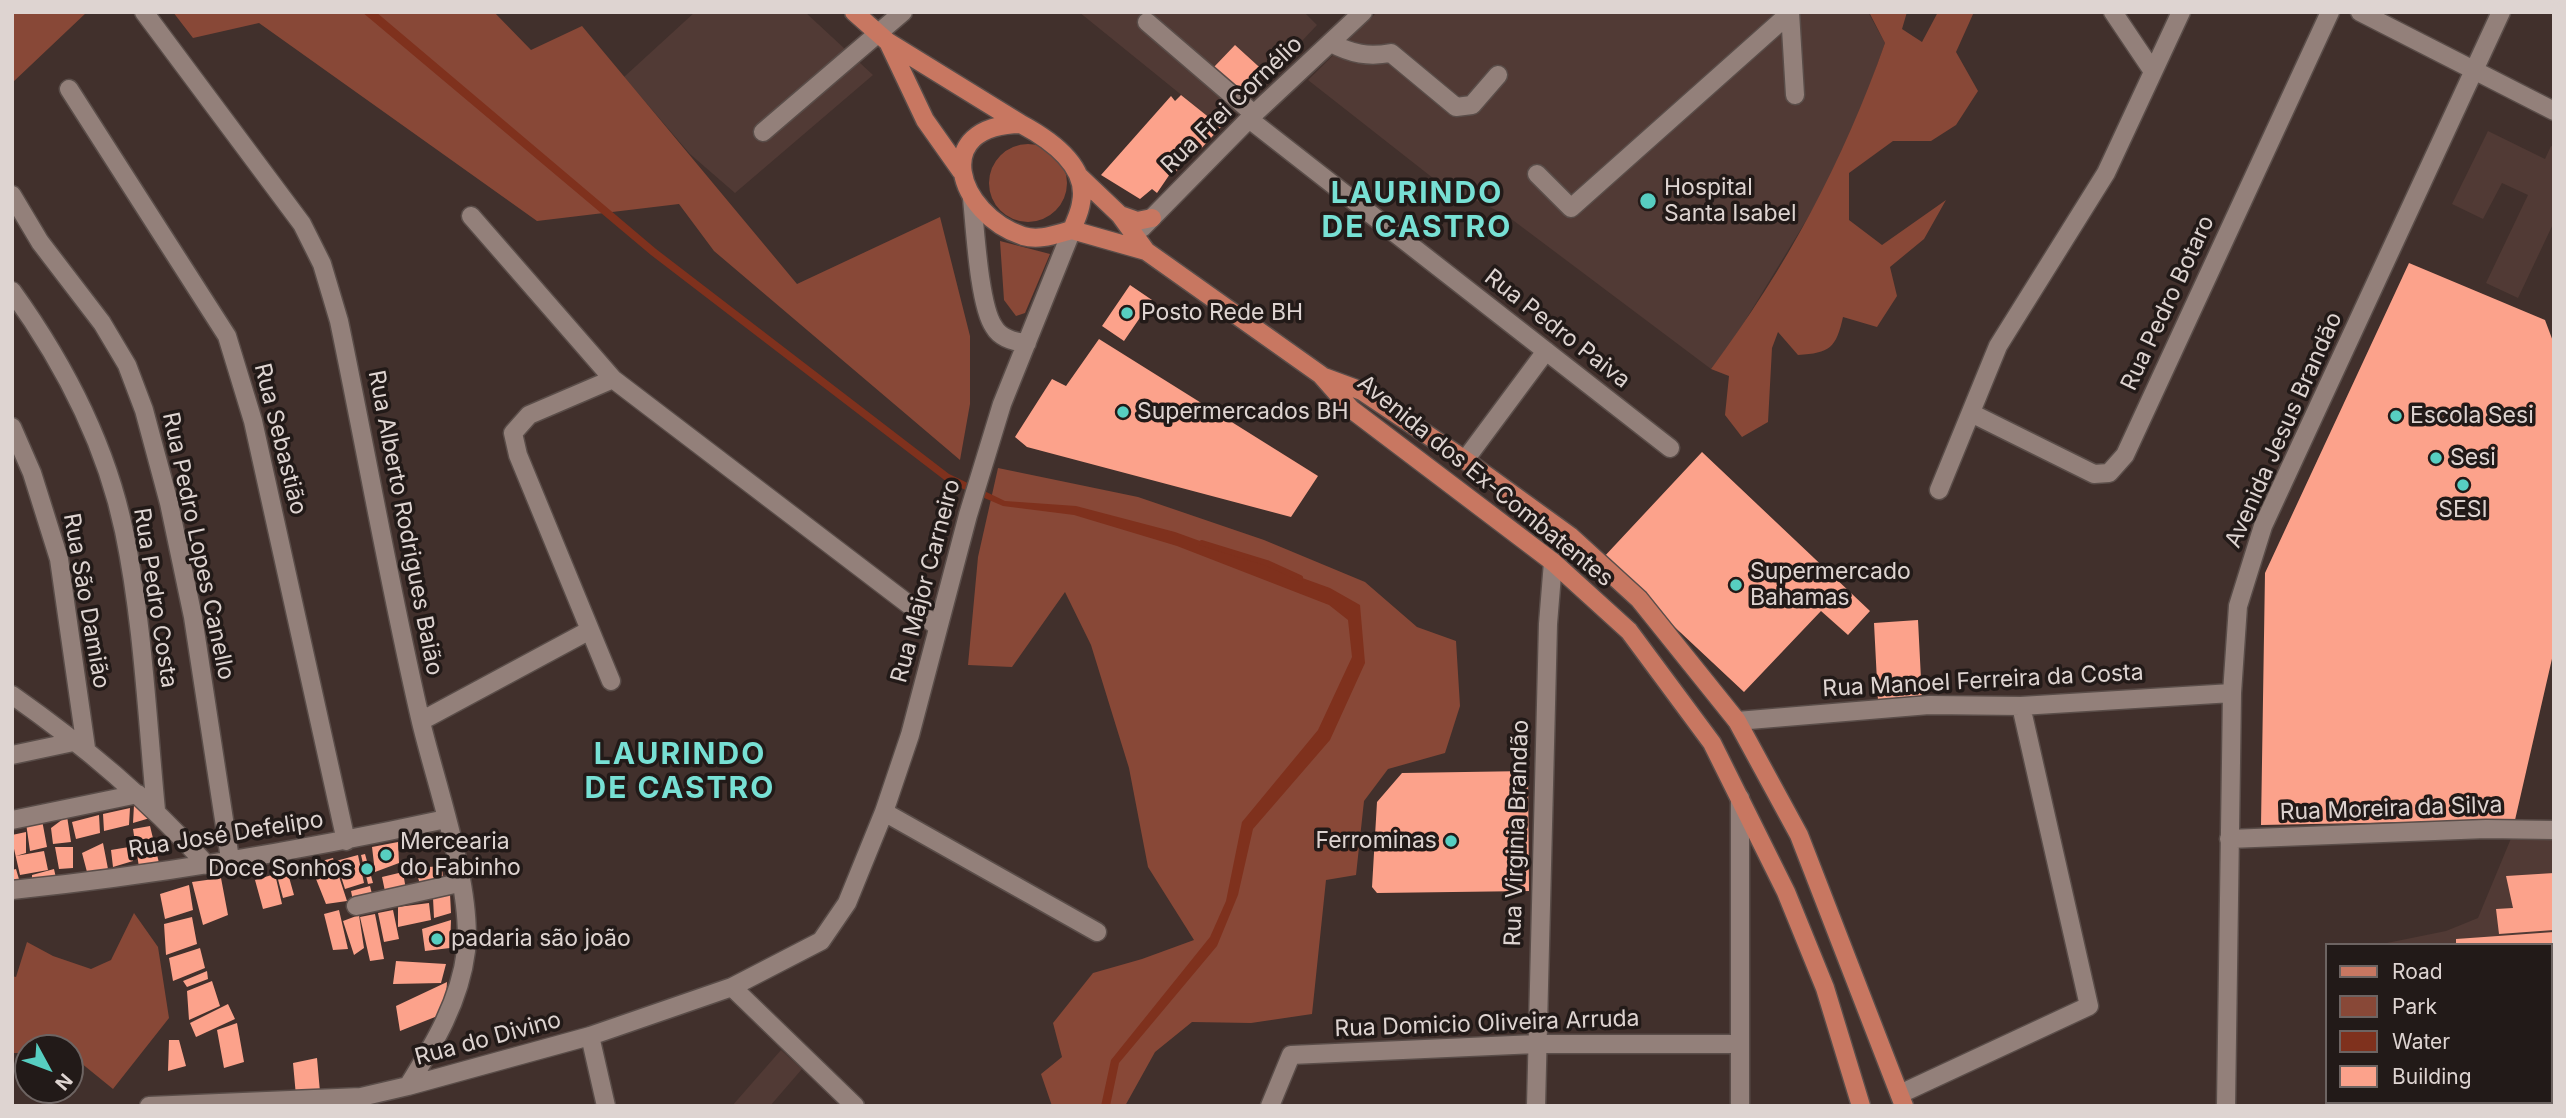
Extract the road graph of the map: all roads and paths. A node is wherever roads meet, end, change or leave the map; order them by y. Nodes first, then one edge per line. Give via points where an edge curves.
1 (144, 12) edge
2 (854, 12) edge
3 (903, 12) edge
4 (1363, 12) edge
5 (2113, 12) edge
6 (2182, 12) edge
7 (2330, 12) edge
8 (2360, 12) edge
9 (2501, 12) edge
10 (1790, 13) edge
11 (1147, 22) dead end
12 (883, 38) junction
13 (1331, 43) junction
14 (2152, 70) junction
15 (2473, 71) junction
16 (1498, 75) dead end
17 (69, 89) dead end
18 (1795, 95) dead end
19 (2554, 111) edge
20 (1252, 116) junction
21 (1021, 124) junction
22 (763, 132) dead end
23 (961, 171) junction
24 (1537, 174) dead end
25 (1079, 175) junction
26 (12, 195) edge
27 (972, 198) junction
28 (1120, 215) junction
29 (471, 216) dead end
30 (1152, 218) junction
31 (1072, 230) junction
32 (1132, 239) junction
33 (12, 291) edge
34 (1027, 342) junction
35 (1546, 351) junction
36 (1321, 375) junction
37 (613, 379) junction
38 (1971, 413) junction
39 (12, 427) edge
40 (1670, 448) dead end
41 (1465, 460) junction
42 (1939, 490) dead end
43 (1553, 562) junction
44 (937, 626) junction
45 (590, 630) junction
46 (611, 681) dead end
47 (2232, 693) junction
48 (12, 695) edge
49 (2021, 706) junction
50 (421, 721) junction
51 (1737, 721) junction
52 (82, 744) junction
53 (12, 755) edge
54 (138, 794) junction
55 (1740, 798) junction
56 (156, 810) junction
57 (884, 812) junction
58 (446, 819) junction
59 (12, 820) edge
60 (2554, 830) edge
61 (2230, 839) junction
62 (346, 841) junction
63 (230, 859) junction
64 (206, 865) junction
65 (460, 883) junction
66 (12, 890) edge
67 (356, 906) dead end
68 (1097, 932) dead end
69 (821, 941) joint
70 (732, 988) junction
71 (590, 1035) junction
72 (1536, 1044) junction
73 (1740, 1044) junction
74 (408, 1086) junction
75 (1902, 1100) edge
76 (149, 1106) edge
77 (606, 1106) edge
78 (855, 1106) edge
79 (1270, 1106) edge
80 (1536, 1106) edge
81 (1740, 1106) edge
82 (1861, 1106) edge
83 (2226, 1106) edge

1 - 50 street, Rua Alberto Rodrigues Baião via 281,194 323,264 340,321
2 - 12 main road
3 - 12 street
4 - 13 street, Rua Frei Cornélio
5 - 14 street
6 - 14 street
7 - 38 street, Rua Pedro Botaro via 2117,464 2109,472 2094,474
8 - 15 street
9 - 15 street, Avenida Jesus Brandão
10 - 18 street
10 - 24 street via 1571,208
11 - 20 street, Rua Pedro Paiva
12 - 21 main road
12 - 22 street
12 - 23 main road via 925,120
13 - 16 street via 1356,54 1391,53 1456,107 1472,105
13 - 20 street, Rua Frei Cornélio
14 - 38 street via 2106,173 1998,346
15 - 19 street
15 - 47 street, Avenida Jesus Brandão via 2263,526 2238,606
17 - 62 street, Rua Sebastião via 227,336 253,421
20 - 30 street, Rua Frei Cornélio
20 - 35 street, Rua Pedro Paiva
21 - 23 main road via 981,132 965,151
21 - 25 main road via 1059,149
23 - 27 main road
25 - 28 main road, Avenida dos Ex-Combatentes
25 - 31 main road via 1082,203
26 - 63 street, Rua Pedro Lopes Canello via 40,242 108,333 127,365 144,410 193,617
27 - 31 main road via 991,217 1025,236 1046,237
27 - 34 street via 988,314 1001,335
28 - 30 main road via 1137,221
28 - 32 main road, Avenida dos Ex-Combatentes
29 - 37 street
30 - 32 street, Rua Frei Cornélio
31 - 32 main road, Avenida dos Ex-Combatentes
31 - 34 street, Rua Major Carneiro
32 - 36 main road, Avenida dos Ex-Combatentes
33 - 56 street, Rua Pedro Costa via 75,394 102,457 124,530
34 - 44 street, Rua Major Carneiro via 981,470
35 - 40 street, Rua Pedro Paiva
35 - 41 street
36 - 41 main road, Avenida dos Ex-Combatentes via 1362,391
36 - 43 main road, Avenida dos Ex-Combatentes via 1351,409
37 - 44 street
37 - 45 street via 529,415 513,433
38 - 42 street
39 - 52 street, Rua São Damião via 54,538
41 - 51 main road, Avenida dos Ex-Combatentes via 1570,536 1639,600
43 - 55 main road, Avenida dos Ex-Combatentes via 1629,631 1712,743
43 - 72 street, Rua Virginia Brandão
44 - 57 street, Rua Major Carneiro via 910,735
45 - 46 street
45 - 50 street
47 - 49 street, Rua Manoel Ferreira da Costa
47 - 61 street, Avenida Jesus Brandão
48 - 52 street
49 - 51 street, Rua Manoel Ferreira da Costa via 1929,705
49 - 75 street via 2090,1006
50 - 58 street, Rua Alberto Rodrigues Baião
51 - 75 main road, Avenida dos Ex-Combatentes via 1799,835
52 - 53 street
52 - 54 street
54 - 56 street
54 - 59 street
55 - 73 street
55 - 82 main road, Avenida dos Ex-Combatentes via 1786,892 1825,988
56 - 64 street
57 - 68 street
57 - 69 street, Rua Major Carneiro via 847,903
58 - 62 street, Rua José Defelipo
58 - 65 street, Rua Alberto Rodrigues Baião
60 - 61 street, Rua Moreira da Silva
61 - 83 street, Avenida Jesus Brandão
62 - 63 street, Rua José Defelipo
63 - 64 street, Rua José Defelipo
64 - 66 street, Rua José Defelipo
65 - 67 street
65 - 74 street, Rua Alberto Rodrigues Baião via 466,950 454,1000 436,1042
69 - 70 street, Rua do Divino
70 - 71 street, Rua do Divino
70 - 78 street
71 - 74 street, Rua do Divino
71 - 77 street
72 - 73 street, Rua Domicio Oliveira Arruda
72 - 79 street, Rua Domicio Oliveira Arruda via 1291,1055
72 - 80 street, Rua Virginia Brandão
73 - 81 street
74 - 76 street, Rua do Divino via 337,1099

